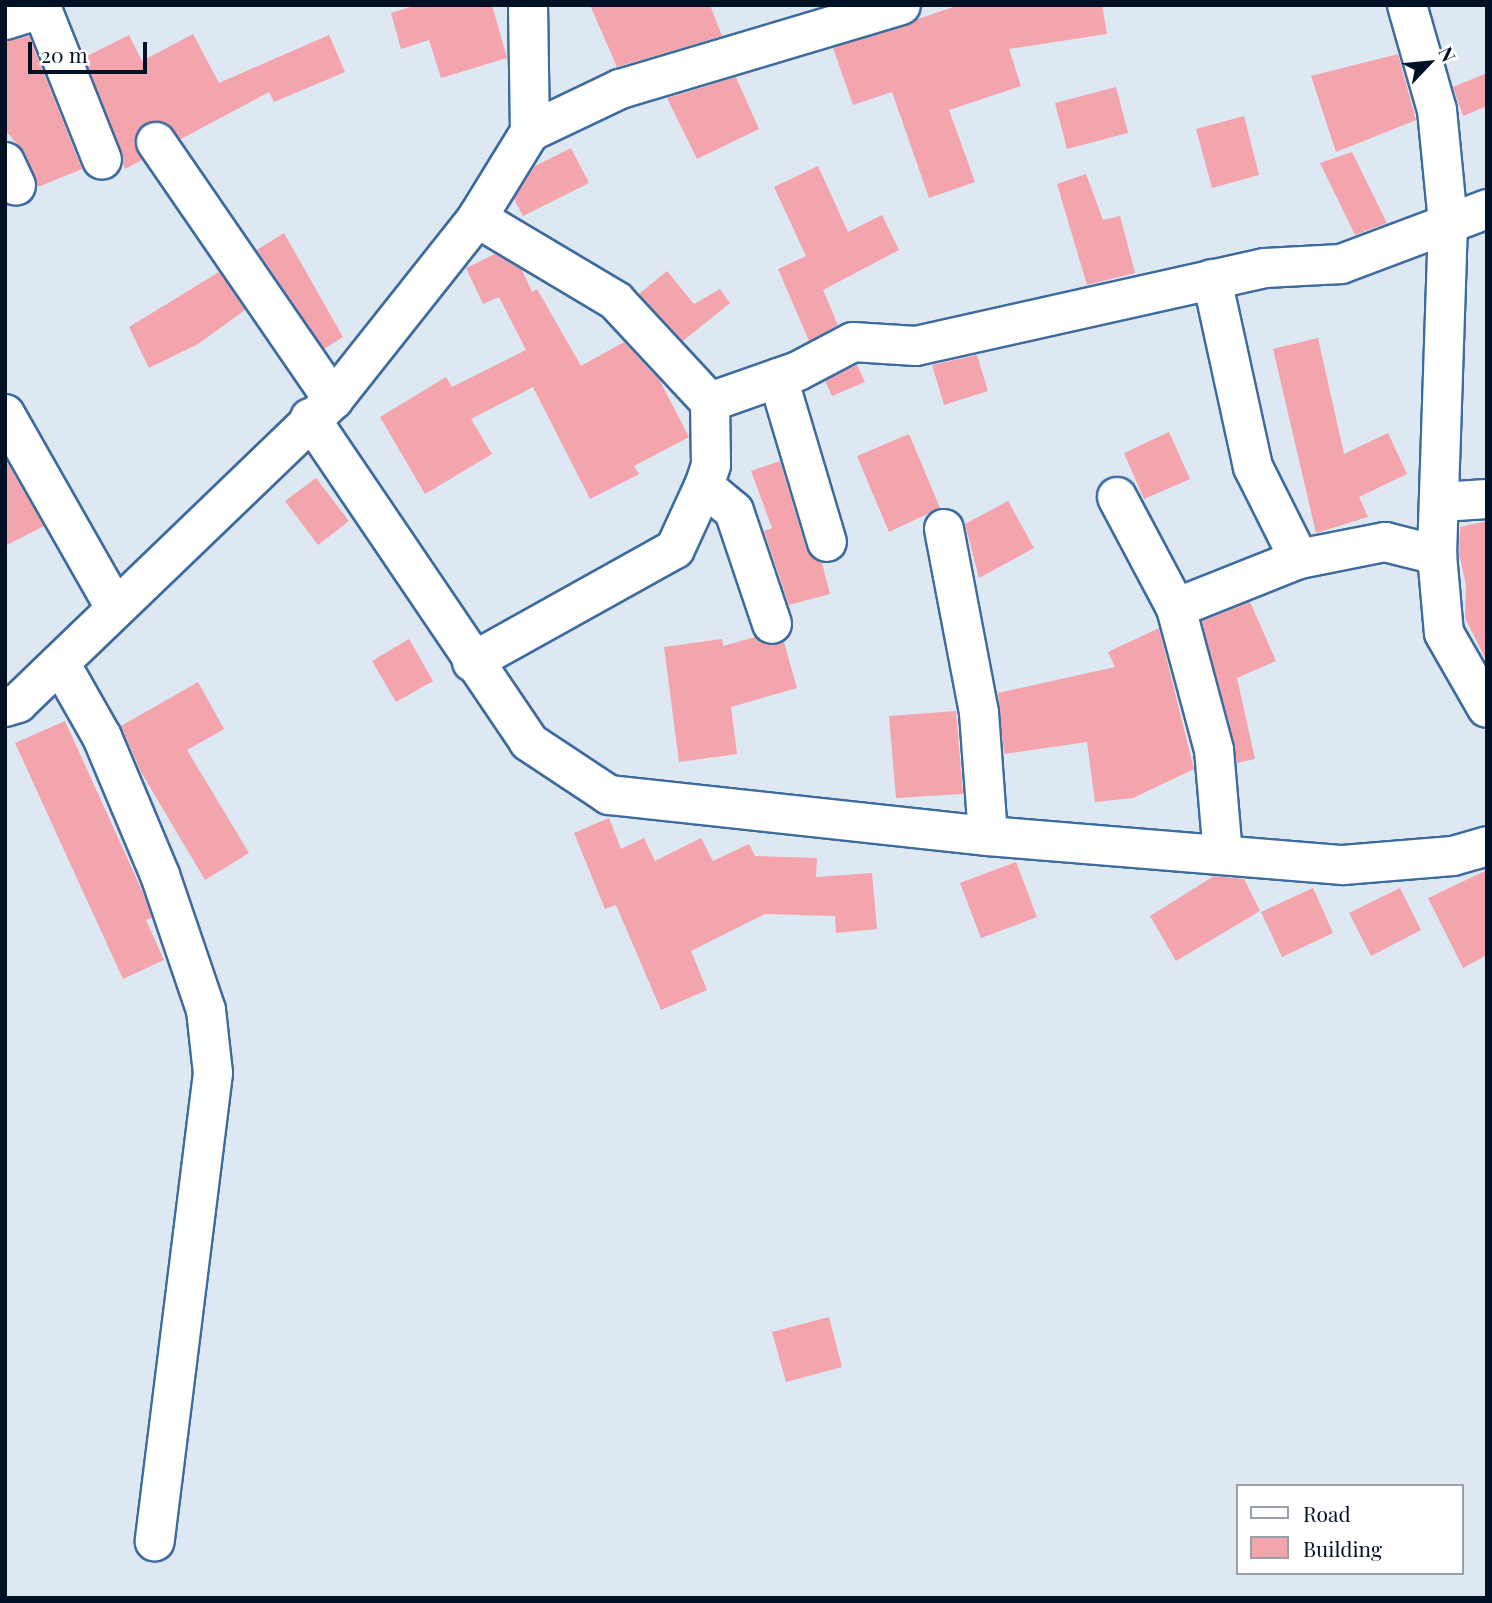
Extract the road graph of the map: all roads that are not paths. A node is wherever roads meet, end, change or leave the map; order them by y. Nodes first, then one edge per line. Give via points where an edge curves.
1 (528, 5) edge
2 (900, 5) edge
3 (1408, 5) edge
4 (5, 20) edge
5 (530, 132) junction
6 (156, 142) dead end
7 (102, 160) dead end
8 (1487, 209) edge
9 (477, 218) junction
10 (1448, 223) junction
11 (1212, 279) junction
12 (778, 378) junction
13 (710, 402) junction
14 (321, 409) junction
15 (5, 414) edge
16 (704, 486) junction
17 (1117, 497) dead end
18 (1487, 499) edge
19 (1441, 502) junction
20 (944, 529) dead end
21 (827, 542) dead end
22 (1437, 555) junction
23 (1299, 559) junction
24 (115, 608) junction
25 (1175, 608) junction
26 (772, 624) dead end
27 (472, 662) junction
28 (60, 663) junction
29 (5, 707) edge
30 (1487, 708) edge
31 (988, 836) junction
32 (1487, 846) edge
33 (1223, 854) junction
34 (155, 1541) dead end

1 - 5 street
2 - 5 street via 620,89
3 - 10 street via 1437,110
4 - 7 street via 42,9
5 - 9 street
6 - 14 street
8 - 10 street
9 - 13 street via 616,302
9 - 14 street
10 - 11 street via 1342,264 1265,268
10 - 19 street
11 - 12 street via 916,346 853,342
11 - 23 street via 1253,467
12 - 13 street
12 - 21 street
13 - 16 street via 711,465
14 - 24 street
14 - 27 street
15 - 24 street
16 - 26 street via 734,511
16 - 27 street via 675,549
17 - 25 street
18 - 19 street
19 - 22 street
20 - 31 street via 979,713
22 - 23 street via 1385,542
22 - 30 street via 1444,633
23 - 25 street
24 - 28 street
25 - 33 street via 1214,750
27 - 31 street via 529,742 609,795
28 - 29 street via 19,703
28 - 34 street via 102,737 144,837 206,1010 213,1073
31 - 33 street
32 - 33 street via 1453,856 1343,865

